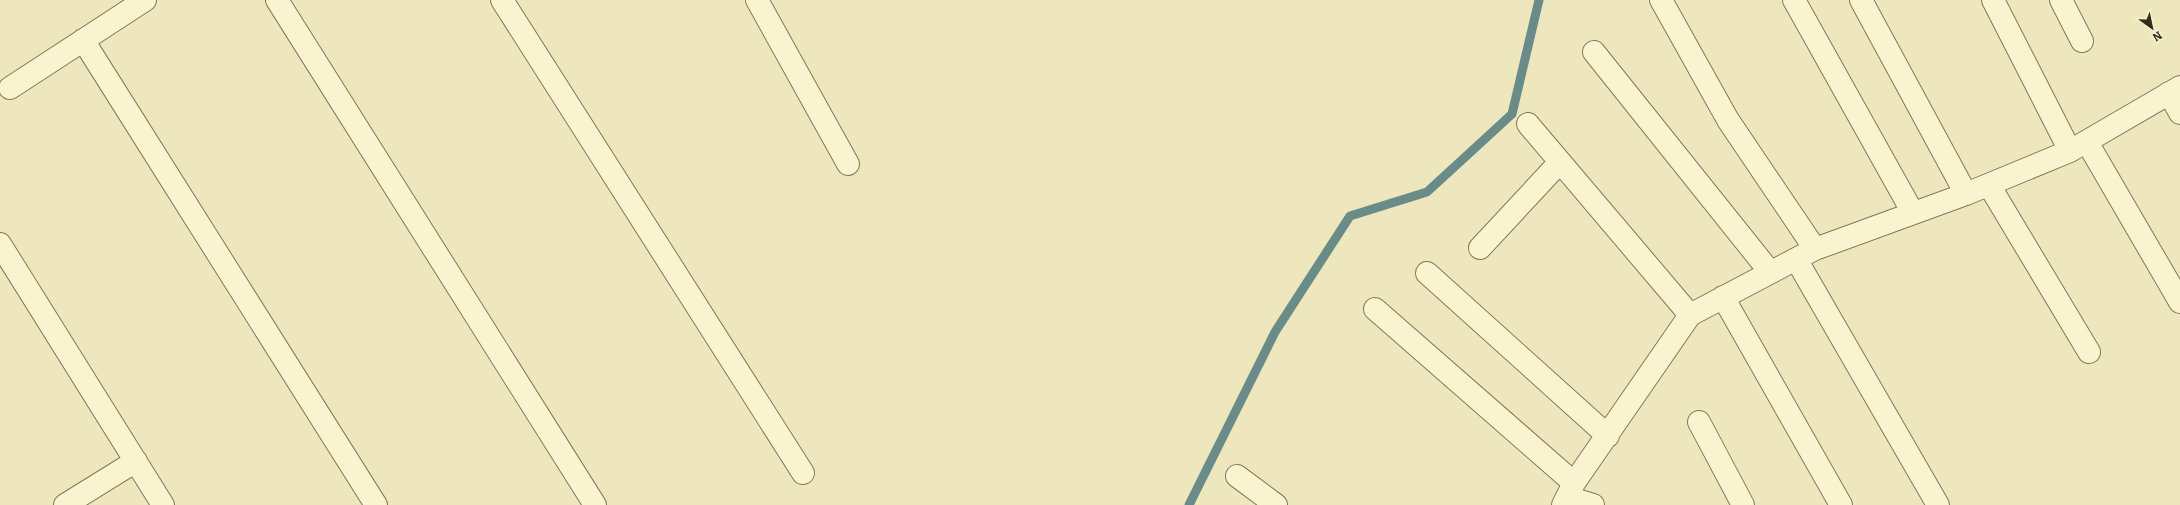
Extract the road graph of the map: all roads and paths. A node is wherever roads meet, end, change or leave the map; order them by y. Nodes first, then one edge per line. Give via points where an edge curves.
1 (145, 0) edge
2 (277, 0) edge
3 (502, 0) edge
4 (757, 0) edge
5 (1661, 0) edge
6 (1794, 0) edge
7 (1861, 0) edge
8 (1993, 0) edge
9 (2061, 0) edge
10 (84, 40) junction
11 (2082, 41) dead end
12 (1594, 52) dead end
13 (10, 88) dead end
14 (2174, 90) edge
15 (2180, 113) edge
16 (1528, 124) dead end
17 (2078, 147) junction
18 (1560, 162) junction
19 (848, 164) dead end
20 (1990, 184) junction
21 (1966, 194) junction
22 (1913, 213) junction
23 (0, 244) edge
24 (1480, 248) dead end
25 (1815, 249) junction
26 (1796, 259) junction
27 (1770, 272) junction
28 (1427, 273) dead end
29 (1723, 297) junction
30 (2180, 302) edge
31 (1375, 309) dead end
32 (1690, 315) junction
33 (2089, 352) dead end
34 (1699, 422) dead end
35 (1608, 436) junction
36 (136, 461) junction
37 (802, 472) dead end
38 (1237, 476) dead end
39 (1568, 495) edge
40 (65, 505) edge
41 (163, 505) edge
42 (376, 505) edge
43 (595, 505) edge
44 (1276, 505) edge
45 (1593, 505) edge
46 (1743, 505) edge
47 (1841, 505) edge
48 (1938, 505) edge

1 - 10 street
2 - 43 street
3 - 37 street
4 - 19 street
5 - 25 street via 1728,120
6 - 22 street
7 - 21 street
8 - 17 street
9 - 11 street
10 - 13 street
10 - 42 street
12 - 27 street
14 - 15 street
14 - 17 street
16 - 18 street
17 - 20 street
17 - 30 street
18 - 24 street
18 - 32 street
20 - 21 street
20 - 33 street
21 - 22 street
22 - 25 street
23 - 36 street
25 - 26 street
26 - 27 street
26 - 48 street
27 - 29 street
28 - 35 street
29 - 32 street
29 - 47 street
31 - 39 street
32 - 35 street
34 - 46 street
35 - 39 street
36 - 40 street
36 - 41 street
38 - 44 street
39 - 45 street

